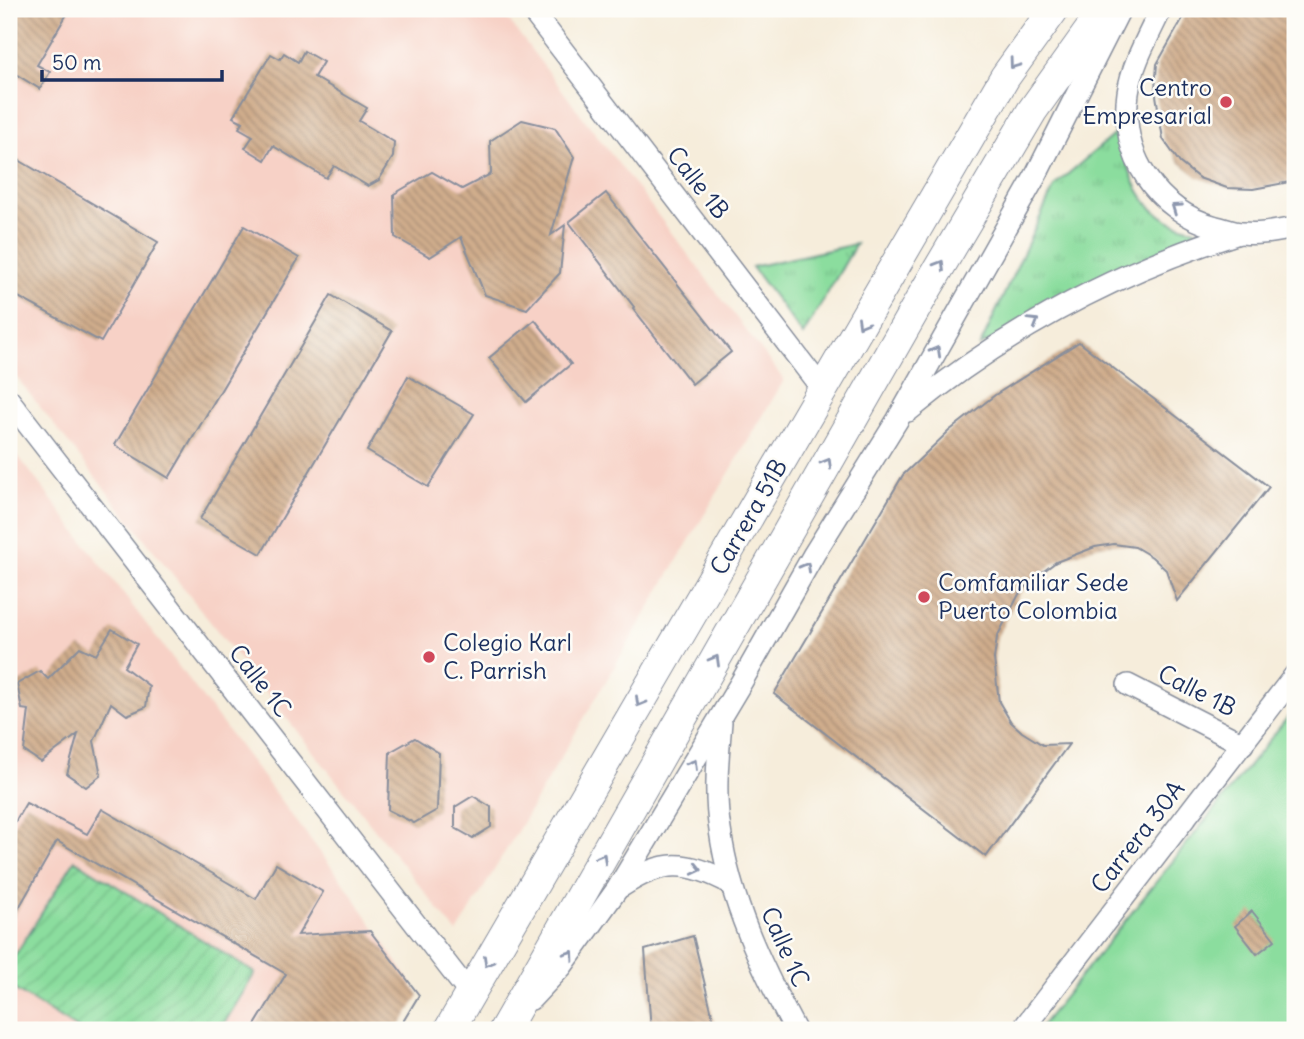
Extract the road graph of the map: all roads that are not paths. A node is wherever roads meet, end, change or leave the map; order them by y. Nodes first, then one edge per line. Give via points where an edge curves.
1 (531, 9) edge
2 (1054, 9) edge
3 (1105, 9) edge
4 (1120, 9) edge
5 (1161, 9) edge
6 (1295, 228) edge
7 (1239, 233) junction
8 (823, 390) junction
9 (9, 400) edge
10 (898, 419) junction
11 (1295, 675) edge
12 (1128, 685) dead end
13 (722, 715) junction
14 (1242, 744) junction
15 (730, 883) junction
16 (618, 888) junction
17 (470, 994) junction
18 (506, 1027) edge
19 (449, 1030) edge
20 (795, 1030) edge
21 (1022, 1030) edge

1 - 8 street, Calle 1B
2 -> 8 main road, Carrera 51B via 1005,77
18 -> 3 main road, Carrera 51B via 926,290 1032,111
10 -> 4 street via 1036,175
7 -> 5 street via 1181,212 1154,188 1136,158 1128,127 1128,93
6 - 7 street
10 -> 7 street via 983,354 1043,316 1139,269
8 -> 17 main road, Carrera 51B
9 - 17 street, Calle 1C
13 -> 10 street
11 - 14 street, Carrera 30A
12 - 14 street, Calle 1B
13 - 15 street, Calle 1C via 717,771 719,828
16 -> 13 street
14 - 21 street, Carrera 30A
16 -> 15 street via 644,872 674,865 703,869
15 - 20 street, Calle 1C via 748,934
18 -> 16 street via 562,966
17 - 19 main road, Carrera 51B

